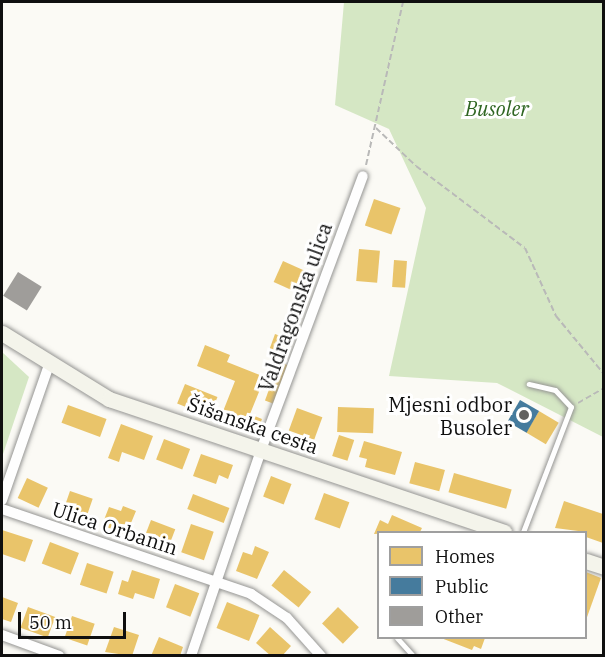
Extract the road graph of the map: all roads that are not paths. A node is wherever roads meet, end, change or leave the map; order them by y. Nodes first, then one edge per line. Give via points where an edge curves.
1 (363, 176) road end
2 (2, 333) edge
3 (49, 365) junction
4 (529, 384) dead end
5 (261, 450) junction
6 (2, 500) edge
7 (2, 509) edge
8 (501, 531) edge
9 (523, 531) edge
10 (587, 562) edge
11 (603, 567) edge
12 (216, 581) junction
13 (2, 635) edge
14 (398, 639) edge
15 (58, 656) edge
16 (191, 656) edge
17 (321, 656) edge
18 (413, 656) edge

1 - 5 street, Valdragonska ulica
2 - 3 main road, Šišanska cesta
3 - 5 main road, Šišanska cesta via 109,399
3 - 6 street
4 - 9 lane via 555,390 571,407
5 - 8 main road, Šišanska cesta
5 - 12 street
7 - 12 street, Ulica Orbanin
10 - 11 main road
12 - 16 street
12 - 17 street, Ulica Orbanin via 271,605
13 - 15 street
14 - 18 lane

